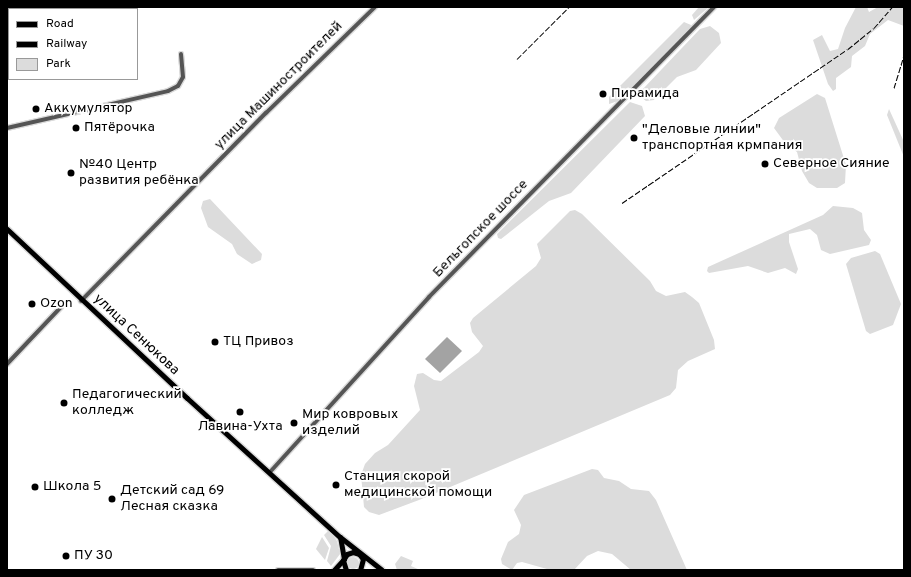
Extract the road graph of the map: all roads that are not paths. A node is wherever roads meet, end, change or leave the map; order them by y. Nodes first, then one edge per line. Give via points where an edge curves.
1 (375, 7) edge
2 (714, 7) edge
3 (181, 54) dead end
4 (7, 128) edge
5 (7, 229) edge
6 (81, 300) junction
7 (62, 306) dead end
8 (7, 364) edge
9 (270, 472) junction
10 (340, 537) junction
11 (359, 554) junction
12 (344, 559) junction
13 (278, 570) edge
14 (313, 570) edge
15 (334, 570) edge
16 (346, 570) edge
17 (360, 570) edge
18 (382, 570) edge

1 - 6 street, улица Машиностроителей
2 - 9 street, Бельгопское шоссе via 429,297
3 - 4 street via 183,77 178,86 168,91
5 - 6 main road, улица Сенюкова
6 - 9 main road, улица Сенюкова
7 - 8 street
9 - 10 main road, улица Сенюкова
10 - 11 main road, улица Сенюкова
10 - 12 main road
11 - 12 main road via 350,553
11 - 17 main road via 364,563
11 - 18 main road, улица Сенюкова
12 - 15 main road
12 - 16 main road
13 - 14 street

